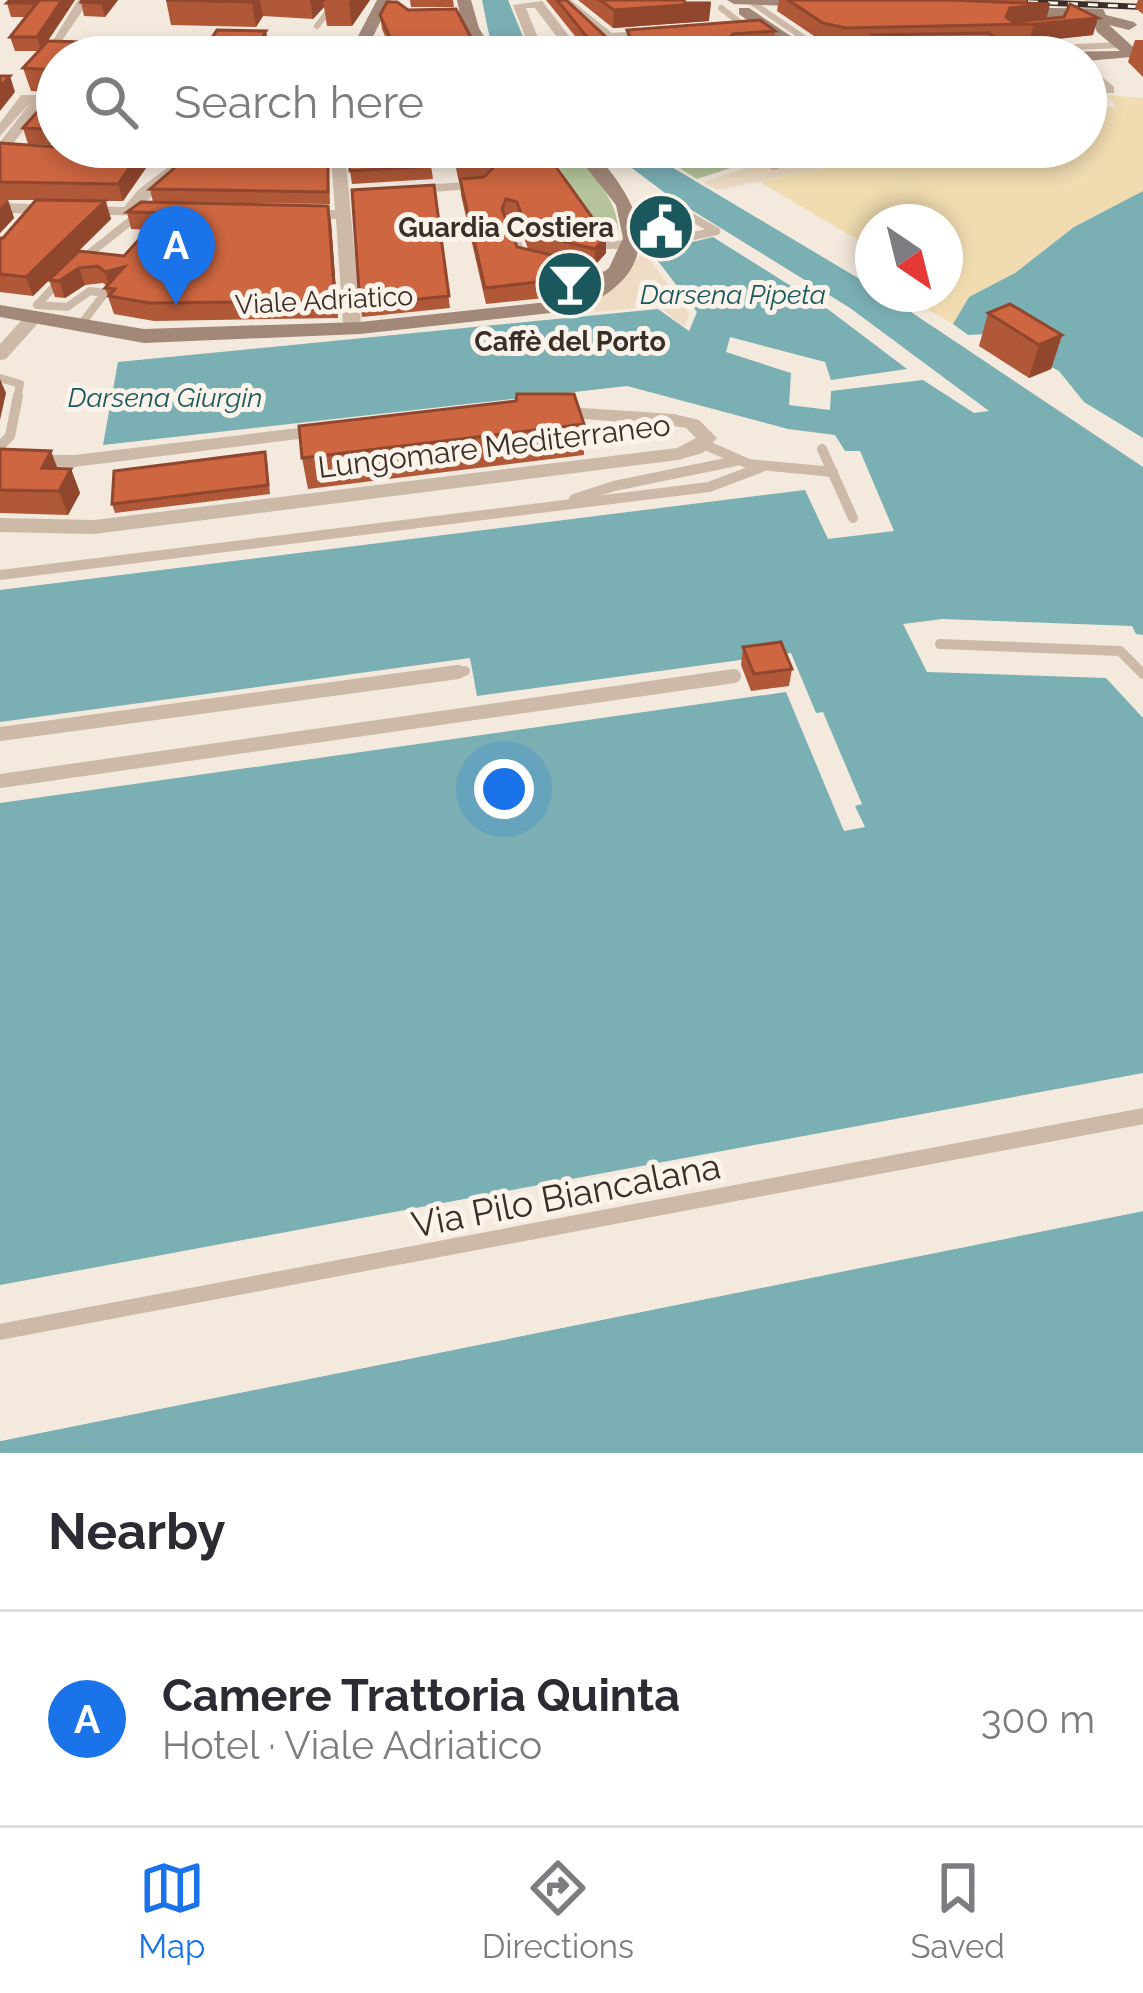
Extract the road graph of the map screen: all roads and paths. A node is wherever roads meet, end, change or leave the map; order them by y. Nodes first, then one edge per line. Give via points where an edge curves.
1 (84, 0) edge
2 (337, 0) edge
3 (384, 0) edge
4 (564, 0) edge
5 (737, 2) edge
6 (828, 3) edge
7 (985, 10) edge
8 (1098, 16) junction
9 (764, 25) junction
10 (317, 26) dead end
11 (724, 30) edge
12 (1136, 30) edge
13 (678, 32) edge
14 (1010, 33) edge
15 (59, 36) edge
16 (366, 36) edge
17 (533, 36) edge
18 (563, 36) edge
19 (608, 36) edge
20 (623, 36) edge
21 (779, 36) edge
22 (792, 36) edge
23 (1013, 36) edge
24 (1133, 52) edge
25 (36, 98) edge
26 (7, 112) edge
27 (36, 113) edge
28 (4, 147) edge
29 (176, 168) edge
30 (341, 168) edge
31 (596, 168) edge
32 (483, 185) edge
33 (374, 192) edge
34 (649, 203) dead end
35 (0, 208) edge
36 (135, 212) junction
37 (183, 214) edge
38 (268, 214) edge
39 (342, 214) junction
40 (510, 222) edge
41 (594, 229) edge
42 (632, 246) junction
43 (539, 260) edge
44 (556, 264) edge
45 (612, 278) junction
46 (0, 311) edge
47 (352, 322) dead end
48 (59, 323) junction
49 (0, 356) edge
50 (0, 378) edge
51 (541, 412) edge
52 (354, 427) edge
53 (703, 444) junction
54 (0, 446) edge
55 (822, 449) dead end
56 (0, 460) edge
57 (736, 461) junction
58 (762, 467) junction
59 (832, 472) junction
60 (560, 505) junction
61 (853, 518) dead end
62 (0, 526) edge
63 (0, 575) edge
64 (940, 644) dead end
65 (465, 671) dead end
66 (1143, 674) edge
67 (734, 676) dead end
68 (0, 734) edge
69 (0, 781) edge
70 (1143, 1116) edge
71 (0, 1332) edge

1 - 15 street
2 - 10 lane
3 - 16 street
4 - 19 street
5 - 6 street
5 - 9 street
7 - 8 street
8 - 12 street
8 - 24 street via 1102,29
9 - 11 street
9 - 21 street
9 - 22 lane
13 - 20 street
14 - 23 lane
17 - 18 street via 517,7 538,4
25 - 26 street
26 - 28 street
27 - 28 street
29 - 36 street via 143,193
30 - 39 street
31 - 42 street via 628,208
32 - 33 street
34 - 42 lane via 677,208 716,231
35 - 36 street via 30,216
36 - 37 street
36 - 48 lane via 37,305 67,308 86,293 105,293
38 - 39 street
39 - 47 street
40 - 43 lane via 522,256
41 - 42 lane via 608,244
42 - 45 street
44 - 45 lane
45 - 48 street, Viale Adriatico via 558,308 343,329 144,336
46 - 48 street, Viale Adriatico
48 - 49 street
50 - 54 lane via 20,385 10,436
51 - 53 street, Lungomare Mediterraneo via 674,420 703,430
52 - 56 street, Lungomare Mediterraneo via 74,461
53 - 57 lane
53 - 62 street, Lungomare Mediterraneo via 678,454 94,527
55 - 59 lane
57 - 58 lane
57 - 60 lane via 606,485
58 - 59 lane
58 - 60 lane via 709,487
59 - 61 lane
60 - 63 lane
64 - 66 lane via 1120,651
65 - 68 lane
67 - 69 lane
70 - 71 lane, Via Pilo Biancalana

